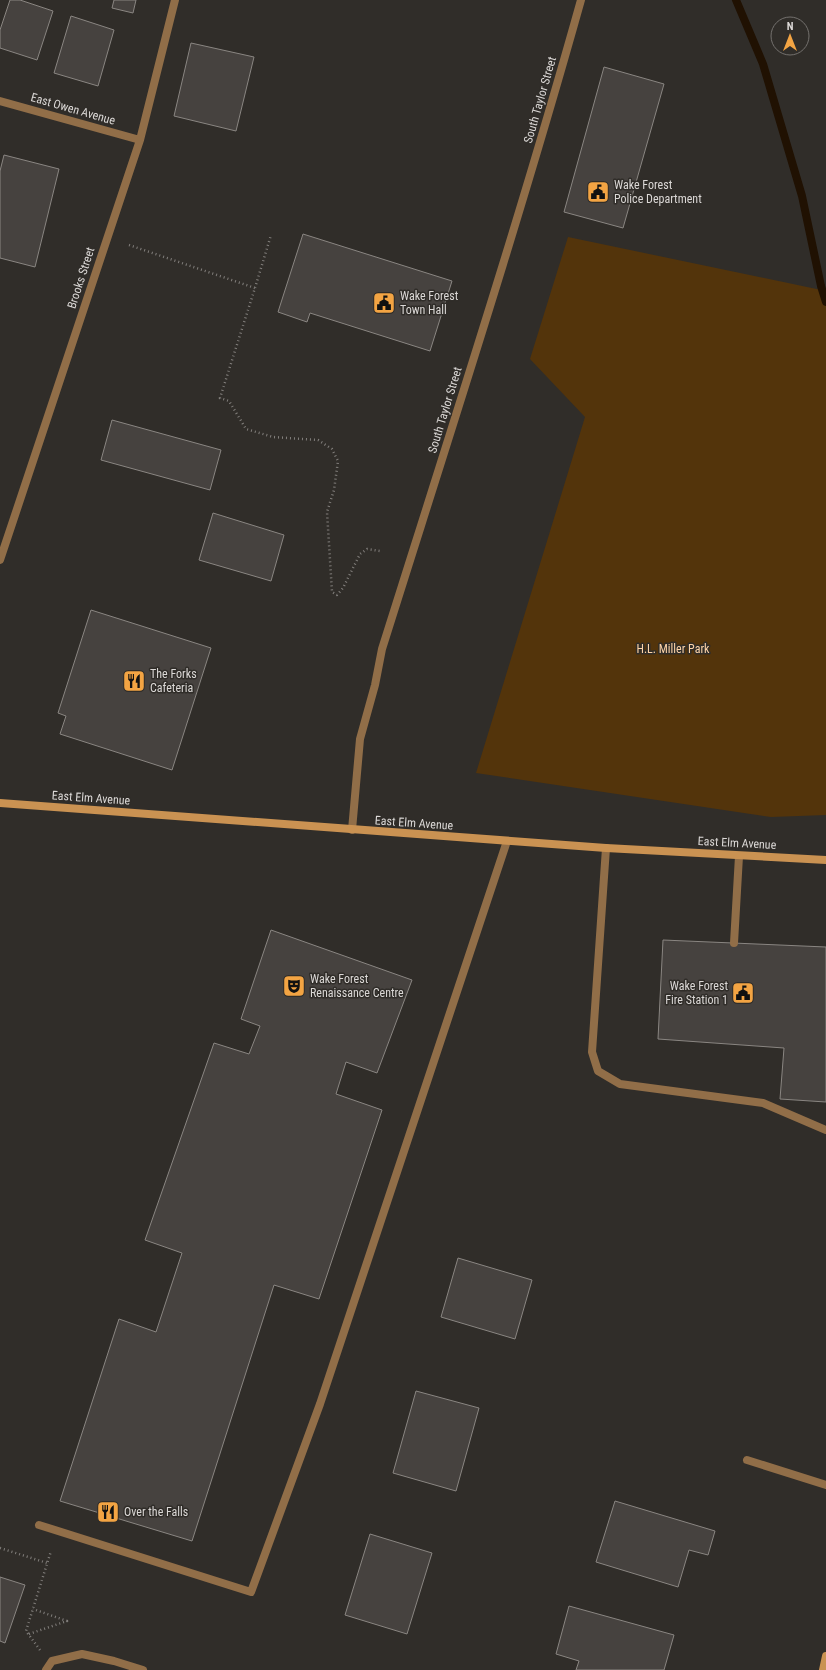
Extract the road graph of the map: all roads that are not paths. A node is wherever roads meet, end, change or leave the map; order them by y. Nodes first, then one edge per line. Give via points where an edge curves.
1 (175, 0) edge
2 (581, 0) edge
3 (0, 101) edge
4 (140, 140) junction
5 (0, 560) edge
6 (0, 803) edge
7 (352, 830) junction
8 (507, 841) junction
9 (606, 848) junction
10 (740, 856) junction
11 (826, 860) edge
12 (734, 943) dead end
13 (826, 1130) edge
14 (747, 1460) dead end
15 (826, 1485) edge
16 (39, 1525) dead end
17 (826, 1656) edge
18 (46, 1670) edge
19 (143, 1670) edge
20 (823, 1670) edge

1 - 4 street, Brooks Street
2 - 7 street, South Taylor Street via 510,244 382,649 360,739
3 - 4 street, East Owen Avenue
4 - 5 street, Brooks Street
6 - 7 street, East Elm Avenue
7 - 8 street, East Elm Avenue
8 - 9 street, East Elm Avenue
8 - 16 street via 320,1404 251,1592
9 - 10 street, East Elm Avenue
9 - 13 street via 592,1052 598,1071 620,1084 763,1103
10 - 11 street, East Elm Avenue
10 - 12 street
14 - 15 street
17 - 20 street
18 - 19 street via 52,1661 82,1654

